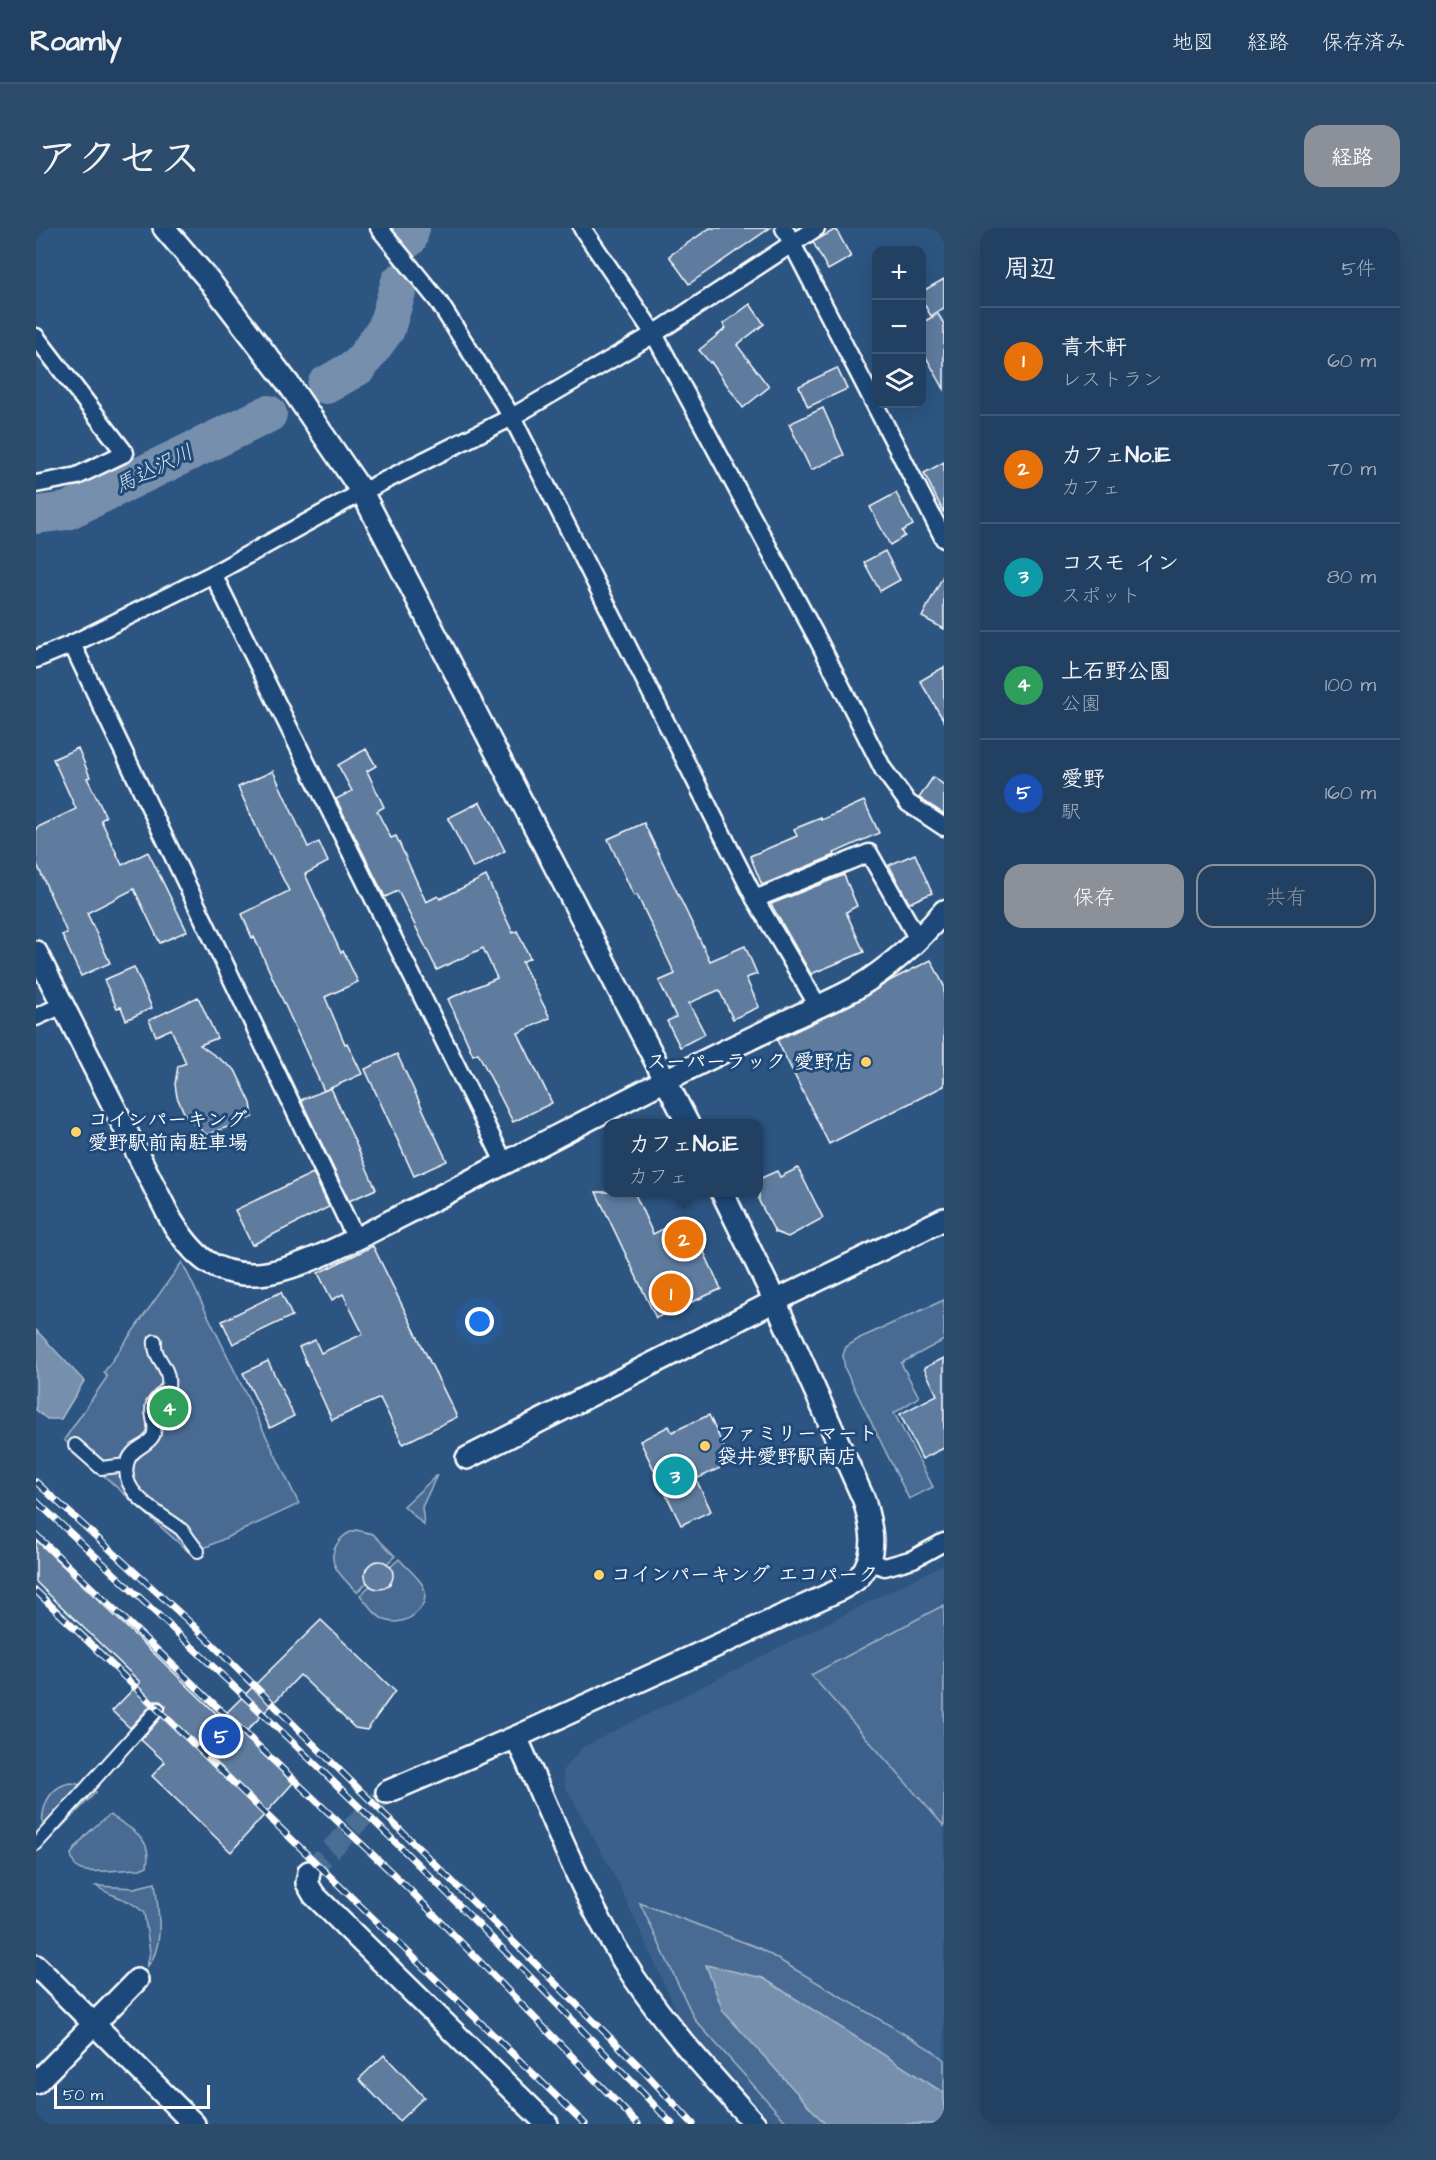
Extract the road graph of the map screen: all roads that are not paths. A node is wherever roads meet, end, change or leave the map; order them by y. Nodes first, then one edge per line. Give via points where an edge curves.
1 (164, 228) edge
2 (379, 228) edge
3 (582, 228) edge
4 (784, 228) edge
5 (816, 228) edge
6 (794, 243) junction
7 (654, 334) junction
8 (36, 337) edge
9 (512, 417) junction
10 (36, 484) edge
11 (362, 492) junction
12 (944, 539) edge
13 (213, 574) junction
14 (72, 644) junction
15 (36, 659) edge
16 (944, 827) edge
17 (755, 899) junction
18 (944, 911) edge
19 (918, 941) junction
20 (36, 952) edge
21 (63, 1005) junction
22 (819, 1006) junction
23 (36, 1017) edge
24 (666, 1080) junction
25 (686, 1119) edge
26 (505, 1164) junction
27 (724, 1197) edge
28 (944, 1220) edge
29 (356, 1239) junction
30 (775, 1301) junction
31 (155, 1341) dead end
32 (75, 1445) dead end
33 (467, 1458) dead end
34 (127, 1466) junction
35 (944, 1542) edge
36 (198, 1551) dead end
37 (869, 1562) junction
38 (158, 1709) dead end
39 (516, 1737) junction
40 (387, 1792) tunnel mouth
41 (36, 1844) edge
42 (309, 1872) dead end
43 (36, 1966) edge
44 (137, 1980) dead end
45 (93, 2024) junction
46 (36, 2083) edge
47 (194, 2124) edge
48 (547, 2124) edge
49 (755, 2124) edge

1 - 11 street via 290,386
2 - 9 street via 438,301
3 - 7 street
4 - 6 street
5 - 6 street
6 - 7 street
6 - 12 street
7 - 9 street
7 - 16 street via 883,769 908,803
8 - 10 street via 125,453 77,476
9 - 11 street
9 - 17 street
11 - 13 street
11 - 24 street
13 - 14 street
13 - 26 street
14 - 15 street
14 - 29 street
17 - 19 street via 869,853
17 - 22 street
18 - 19 street
19 - 22 street via 887,968
20 - 21 street
21 - 23 street
21 - 29 street via 171,1220 187,1245 208,1263 234,1273 278,1271
22 - 24 street
24 - 25 street
24 - 26 street
26 - 29 street
27 - 30 street
28 - 30 street
30 - 33 street
30 - 37 street via 864,1500 873,1533
31 - 34 street via 157,1354 168,1371 168,1387 153,1403 154,1434 133,1453
32 - 34 street via 101,1468
34 - 36 street via 128,1479 138,1496 180,1529
35 - 37 street via 913,1559 885,1567
37 - 39 street via 859,1577 837,1591
38 - 41 street
39 - 40 street
39 - 49 street via 595,1911 634,1978 678,2038
42 - 48 street via 307,1883 314,1895
43 - 45 street
44 - 45 street
45 - 46 street
45 - 47 street

